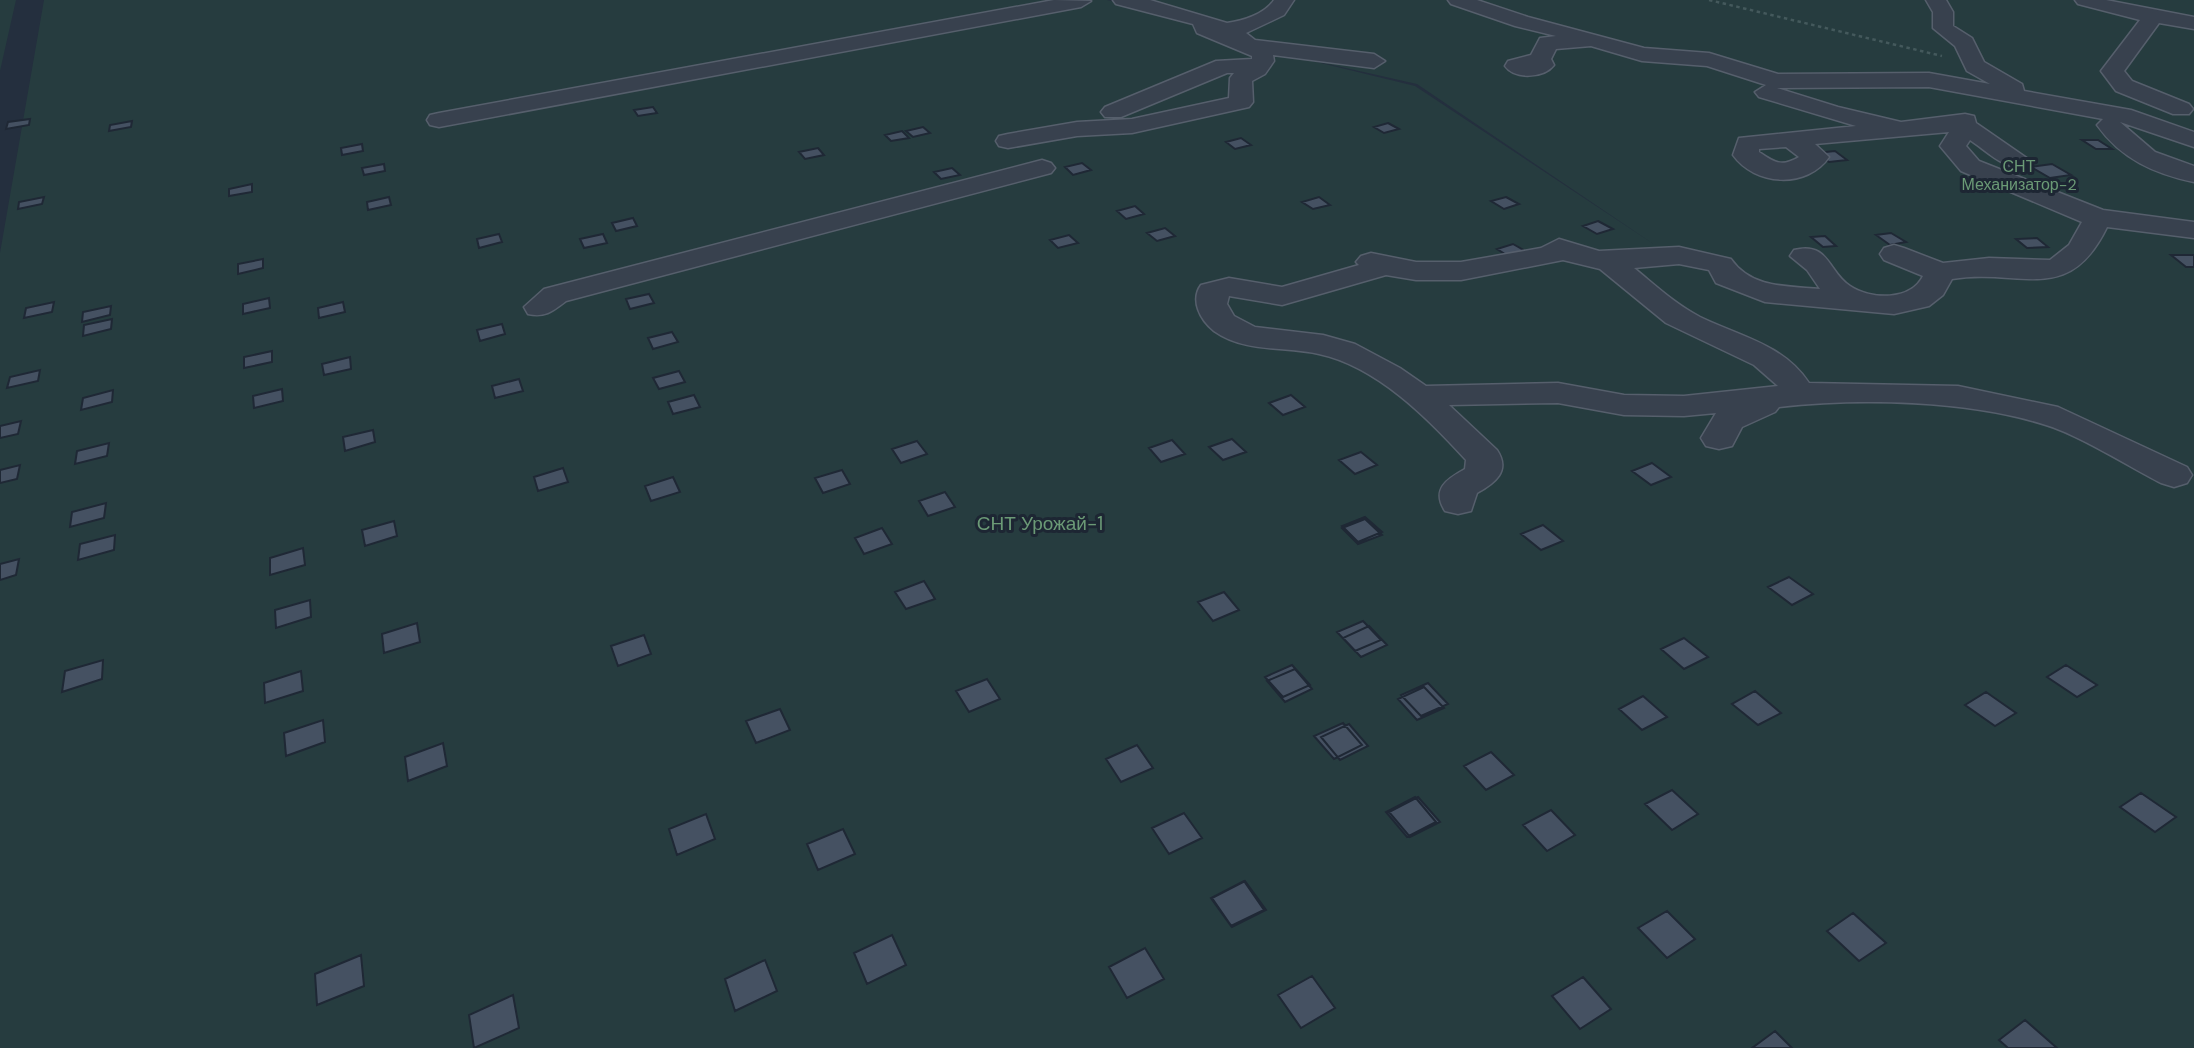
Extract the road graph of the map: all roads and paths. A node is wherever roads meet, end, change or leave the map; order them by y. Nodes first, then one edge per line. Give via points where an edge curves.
1 (1123, 0) edge
2 (1284, 0) edge
3 (1458, 0) edge
4 (1709, 0) edge
5 (1936, 0) edge
6 (2085, 0) edge
7 (1081, 1) edge
8 (1159, 4) edge
9 (2154, 16) junction
10 (1202, 20) junction
11 (2188, 21) edge
12 (1252, 22) junction
13 (1596, 40) junction
14 (1254, 56) junction
15 (1540, 58) dead end
16 (1675, 58) junction
17 (1374, 61) dead end
18 (1776, 81) junction
19 (1982, 86) junction
20 (2057, 106) junction
21 (2190, 112) edge
22 (439, 120) dead end
23 (1962, 124) junction
24 (2109, 125) junction
25 (1077, 129) junction
26 (1906, 130) junction
27 (1791, 139) dead end
28 (2194, 140) edge
29 (1008, 141) dead end
30 (2194, 150) edge
31 (2018, 161) dead end
32 (1042, 168) dead end
33 (2194, 174) edge
34 (2098, 218) junction
35 (2194, 230) edge
36 (1894, 254) dead end
37 (1804, 256) dead end
38 (1607, 260) junction
39 (1940, 272) junction
40 (1860, 304) junction
41 (539, 307) dead end
42 (1419, 396) junction
43 (1790, 396) junction
44 (1719, 438) dead end
45 (2174, 475) dead end
46 (1458, 502) dead end

1 - 8 street
2 - 12 street via 1277,11
3 - 13 street
4 - 19 path
5 - 19 street via 1943,12 1943,28 1964,43
6 - 9 street
7 - 22 street
8 - 10 street
9 - 11 street
9 - 21 street via 2112,71 2124,86
10 - 12 street via 1225,29
10 - 14 street via 1204,29
12 - 14 street via 1241,38
13 - 15 street via 1548,43
13 - 16 street
14 - 17 street
14 - 25 street via 1196,75
14 - 25 street via 1241,78 1241,102 1132,126
16 - 18 street via 1709,60
16 - 26 street via 1784,99
18 - 19 street via 1846,80 1915,92
18 - 26 street via 1858,103 1883,113
19 - 20 street
19 - 20 street via 2017,90
19 - 23 street
20 - 21 street via 2129,103
20 - 24 street
20 - 28 street via 2131,117
23 - 26 street
23 - 31 street
23 - 34 street via 1952,146 1970,166
24 - 30 street
24 - 33 street via 2136,153 2174,171
25 - 29 street
26 - 27 street
32 - 41 street via 555,295
34 - 35 street
34 - 39 street via 2083,249 2058,269 2037,272 1969,266
36 - 39 street
37 - 40 street via 1817,264 1836,291
38 - 40 street via 1645,255 1703,257 1721,265 1726,277 1765,293
38 - 42 street via 1582,258 1559,248 1551,255 1456,273 1419,273 1376,264 1363,276 1311,286 1294,295 1276,296 1237,285 1212,291 1210,303 1216,317 1234,330 1278,342 1324,345
38 - 43 street via 1688,323 1762,354 1790,376
39 - 40 street via 1932,289 1918,300
42 - 43 street via 1558,393 1624,405 1684,406
42 - 46 street via 1484,458 1483,474 1458,488
43 - 44 street via 1734,415 1720,429
43 - 45 street via 1940,396 1959,410 1994,417 2006,411 2006,404 2058,417

